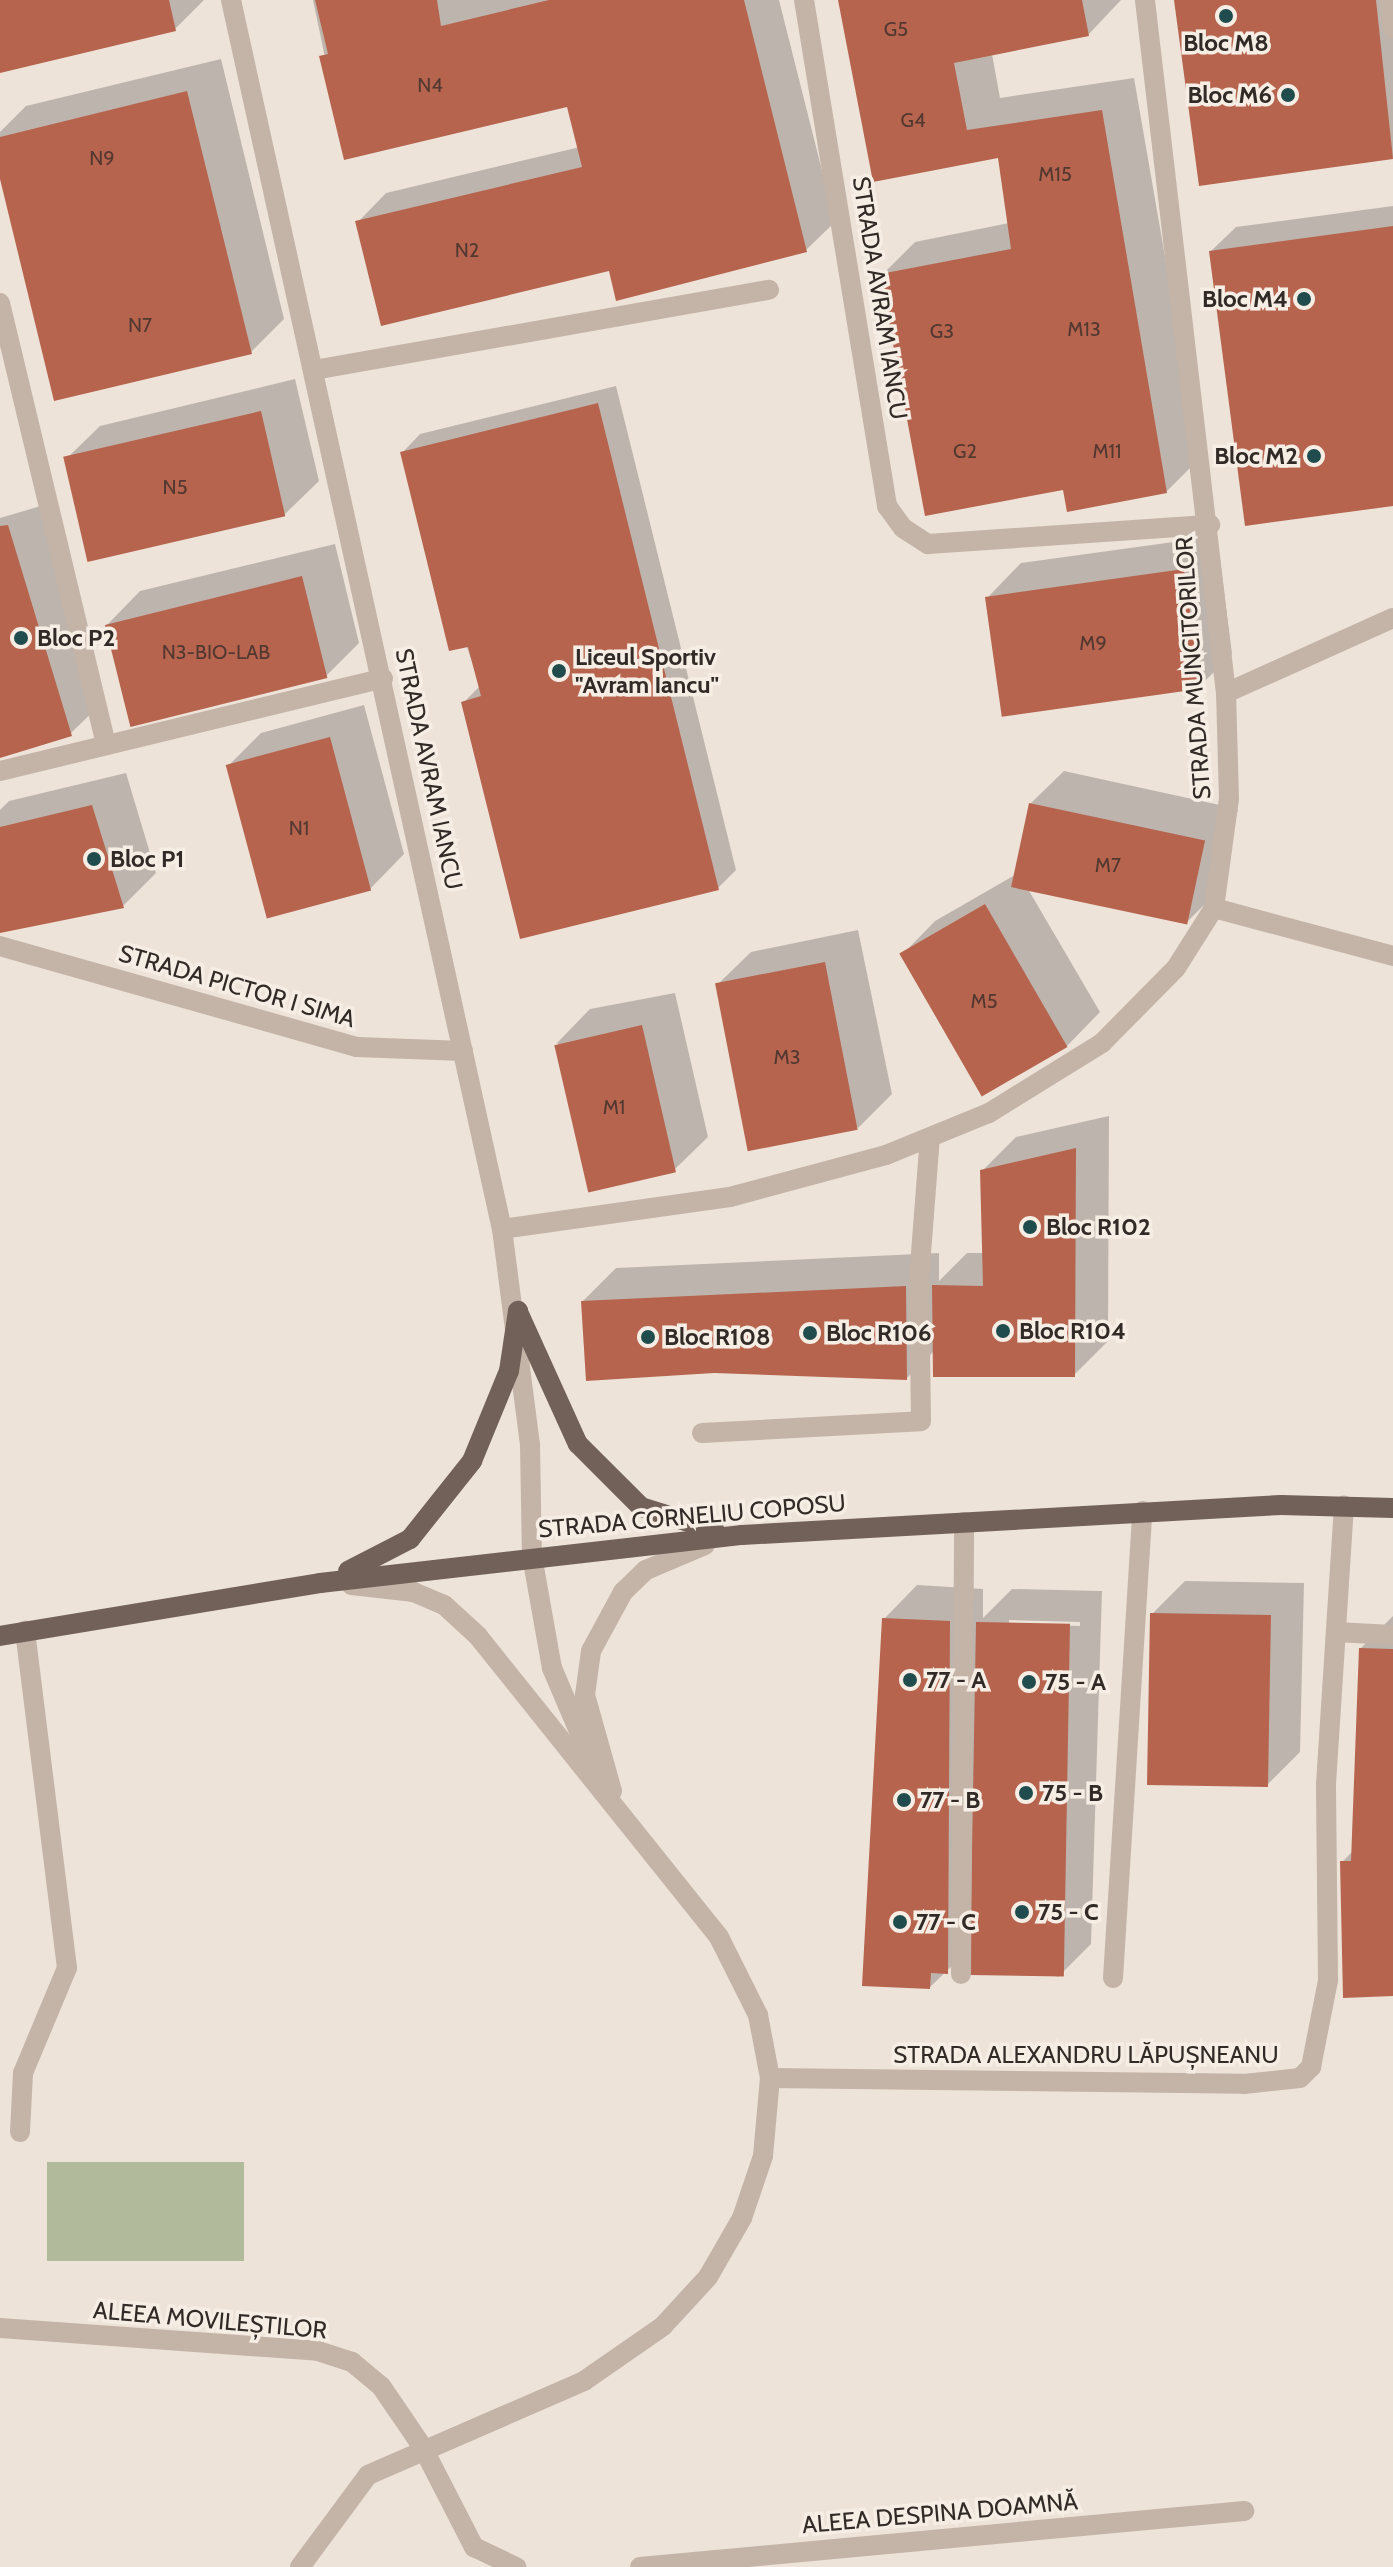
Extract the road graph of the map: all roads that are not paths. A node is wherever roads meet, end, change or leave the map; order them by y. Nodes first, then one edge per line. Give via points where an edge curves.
1 (231, 0) edge
2 (804, 0) edge
3 (1145, 0) edge
4 (1390, 0) edge
5 (1393, 29) edge
6 (769, 290) dead end
7 (0, 303) edge
8 (314, 370) junction
9 (1210, 525) junction
10 (1393, 618) edge
11 (383, 678) junction
12 (1226, 693) junction
13 (106, 744) junction
14 (0, 771) edge
15 (1214, 908) junction
16 (0, 946) edge
17 (1393, 956) edge
18 (463, 1051) junction
19 (930, 1137) junction
20 (502, 1229) junction
21 (518, 1311) junction
22 (702, 1433) dead end
23 (1344, 1506) junction
24 (1393, 1508) edge
25 (1142, 1511) junction
26 (964, 1522) junction
27 (742, 1535) junction
28 (532, 1556) junction
29 (320, 1583) junction
30 (25, 1631) junction
31 (1336, 1632) junction
32 (1393, 1635) edge
33 (0, 1636) edge
34 (618, 1806) junction
35 (961, 1974) dead end
36 (1113, 1978) dead end
37 (770, 2078) junction
38 (20, 2132) dead end
39 (0, 2328) edge
40 (422, 2446) junction
41 (1244, 2511) dead end
42 (300, 2567) edge
43 (516, 2567) edge
44 (640, 2567) edge

1 - 8 street, STRADA AVRAM IANCU
2 - 9 street, STRADA AVRAM IANCU via 887,506 903,528 928,544
3 - 9 street, STRADA MUNCITORILOR
4 - 5 street
6 - 8 street
7 - 13 street
8 - 11 street, STRADA AVRAM IANCU
9 - 12 street, STRADA MUNCITORILOR
10 - 12 street
11 - 13 street
11 - 18 street, STRADA AVRAM IANCU
12 - 15 street, STRADA MUNCITORILOR via 1229,799
13 - 14 street
15 - 17 street
15 - 19 street, STRADA MUNCITORILOR via 1176,968 1102,1043 989,1113
16 - 18 street, STRADA PICTOR I SIMA via 357,1047
18 - 20 street, STRADA AVRAM IANCU
19 - 20 street, STRADA MUNCITORILOR via 730,1197
19 - 22 street via 919,1279 921,1421
20 - 21 street, STRADA AVRAM IANCU
21 - 27 main road via 548,1391 578,1444 610,1480 641,1507 687,1526
21 - 28 street, STRADA AVRAM IANCU
21 - 29 main road via 492,1423 444,1503 410,1539
23 - 24 main road, STRADA CORNELIU COPOSU
23 - 25 main road, STRADA CORNELIU COPOSU
23 - 31 street, STRADA ALEXANDRU LĂPUȘNEANU
25 - 26 main road, STRADA CORNELIU COPOSU
25 - 36 street
26 - 27 main road, STRADA CORNELIU COPOSU
26 - 35 street
27 - 28 main road, STRADA CORNELIU COPOSU
27 - 34 street via 682,1551 646,1570 604,1620 585,1695 592,1739
28 - 29 main road, STRADA CORNELIU COPOSU
28 - 34 street via 552,1668
29 - 30 main road, STRADA CORNELIU COPOSU
29 - 34 street via 414,1592 444,1605 478,1636
30 - 33 main road, STRADA CORNELIU COPOSU
30 - 38 street via 67,1968 23,2073
31 - 32 street
31 - 37 street, STRADA ALEXANDRU LĂPUȘNEANU via 1326,1784 1328,1980 1311,2067 1300,2078 1244,2084
34 - 37 street via 719,1937 758,2015
37 - 40 street via 763,2156 742,2218 708,2277 663,2326 584,2381
39 - 40 street, ALEEA MOVILEȘTILOR via 318,2351 352,2362 381,2386
40 - 42 street via 368,2475
40 - 43 street via 474,2547
41 - 44 street, ALEEA DESPINA DOAMNĂ

